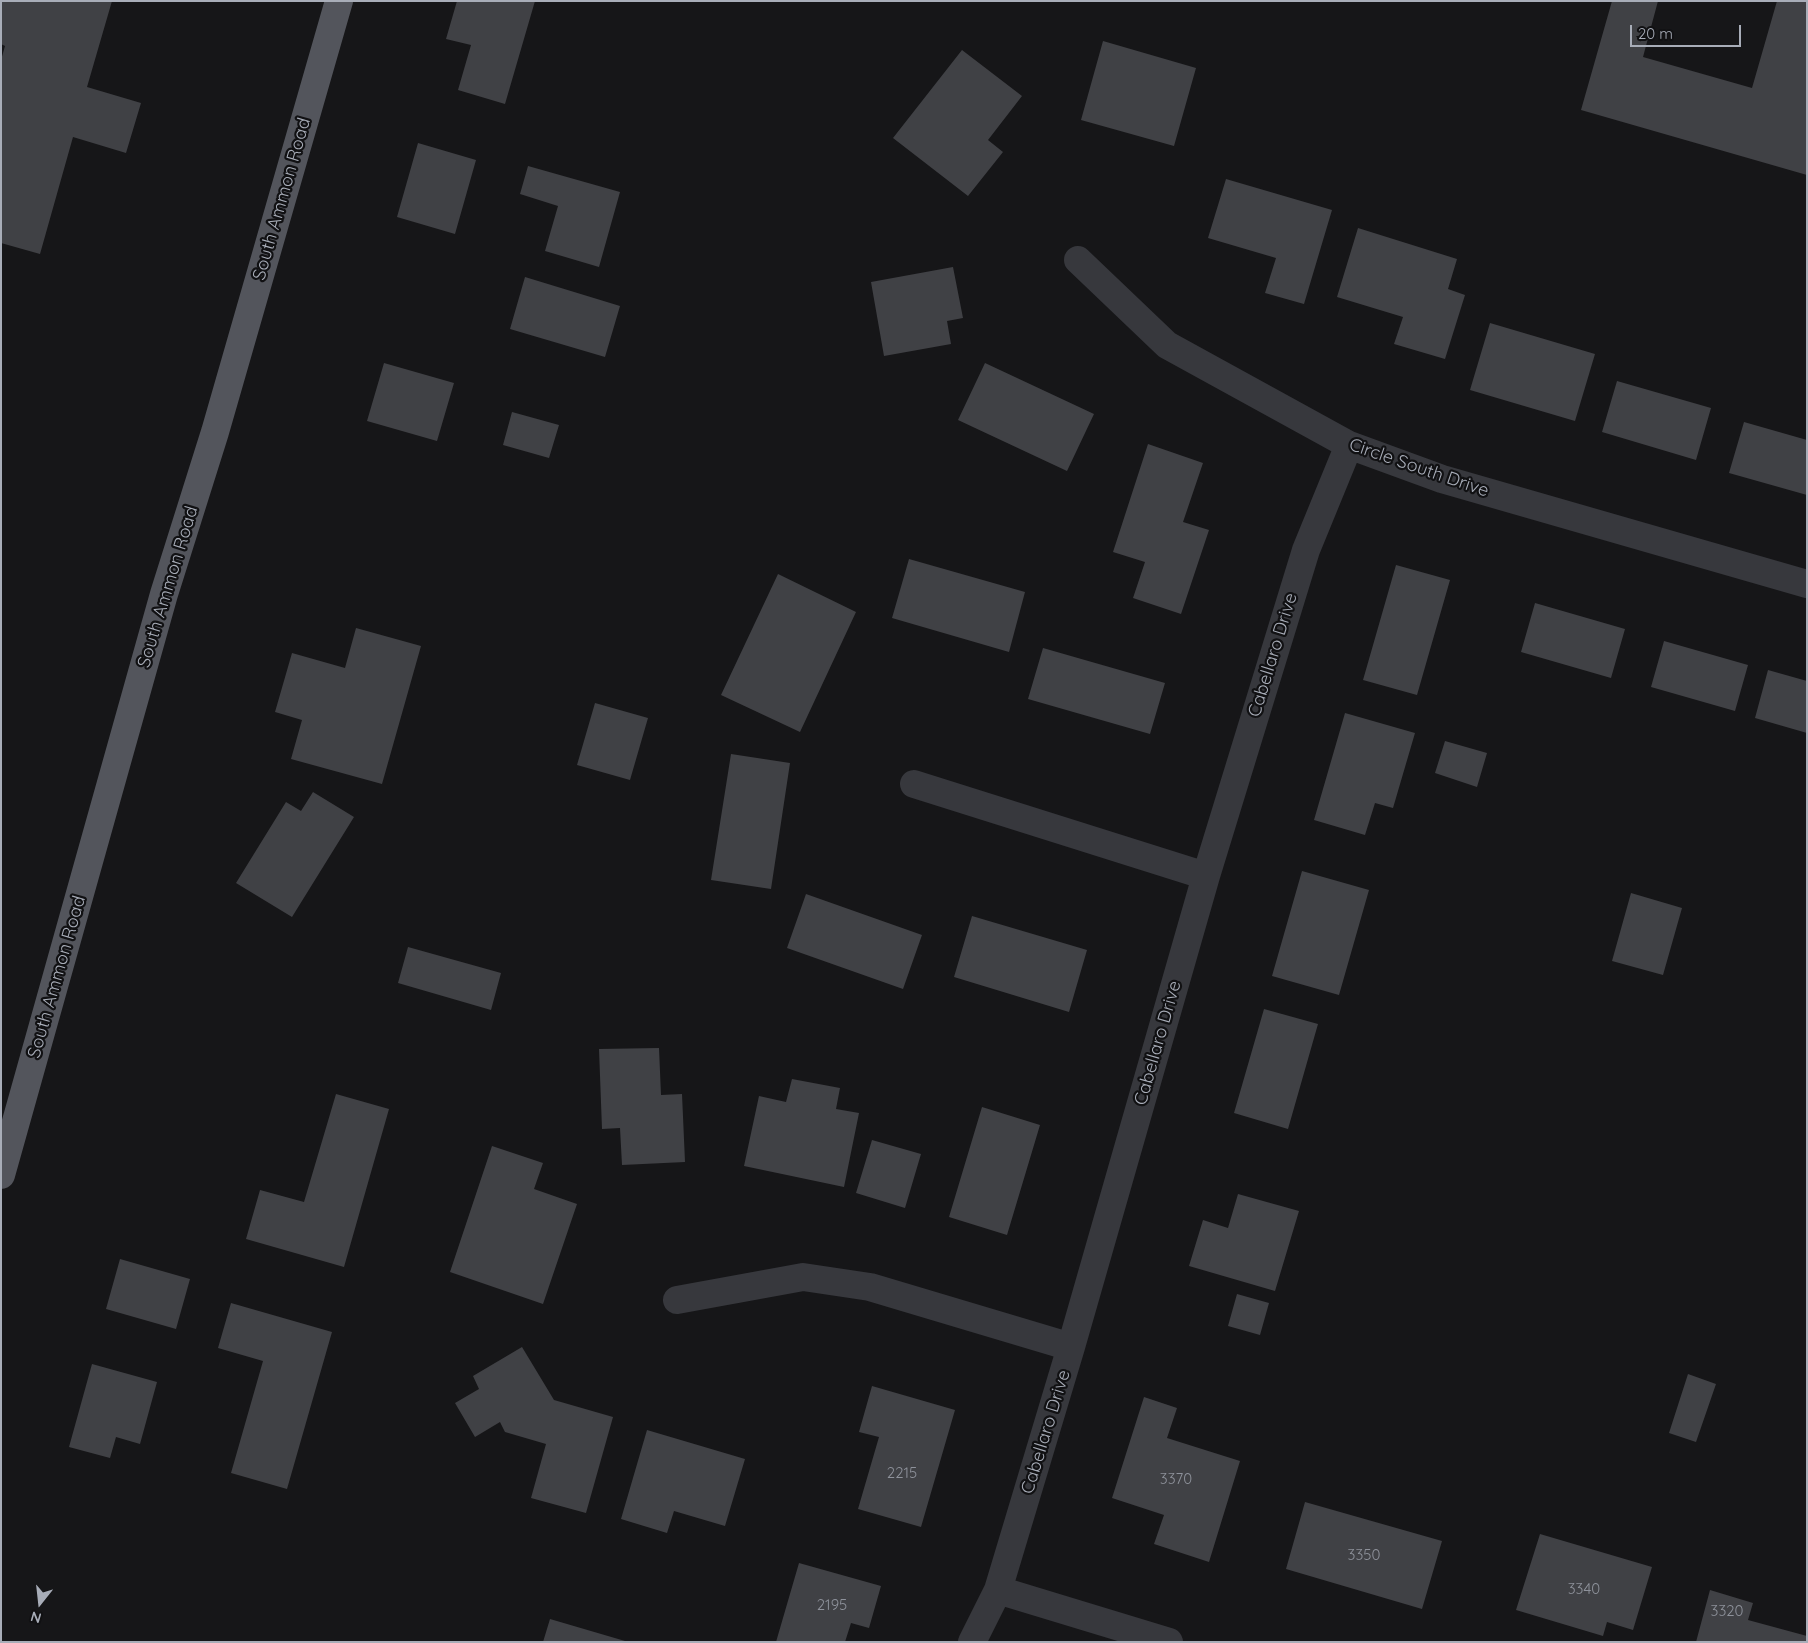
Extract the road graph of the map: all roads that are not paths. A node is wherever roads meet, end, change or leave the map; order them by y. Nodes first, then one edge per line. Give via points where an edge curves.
1 (339, 1) edge
2 (1078, 260) dead end
3 (1349, 445) junction
4 (1807, 584) edge
5 (914, 784) dead end
6 (1206, 876) junction
7 (1, 1174) edge
8 (677, 1300) dead end
9 (1071, 1346) junction
10 (998, 1590) junction
11 (972, 1642) edge
12 (1169, 1642) edge

1 - 7 main road, South Ammon Road via 164,594
2 - 3 street, Circle South Drive via 1167,345
3 - 4 street, Circle South Drive via 1442,479
3 - 6 street, Cabellaro Drive via 1306,550
5 - 6 street
6 - 9 street, Cabellaro Drive
8 - 9 street via 803,1277 870,1287
9 - 10 street, Cabellaro Drive
10 - 11 street, Cabellaro Drive
10 - 12 street

